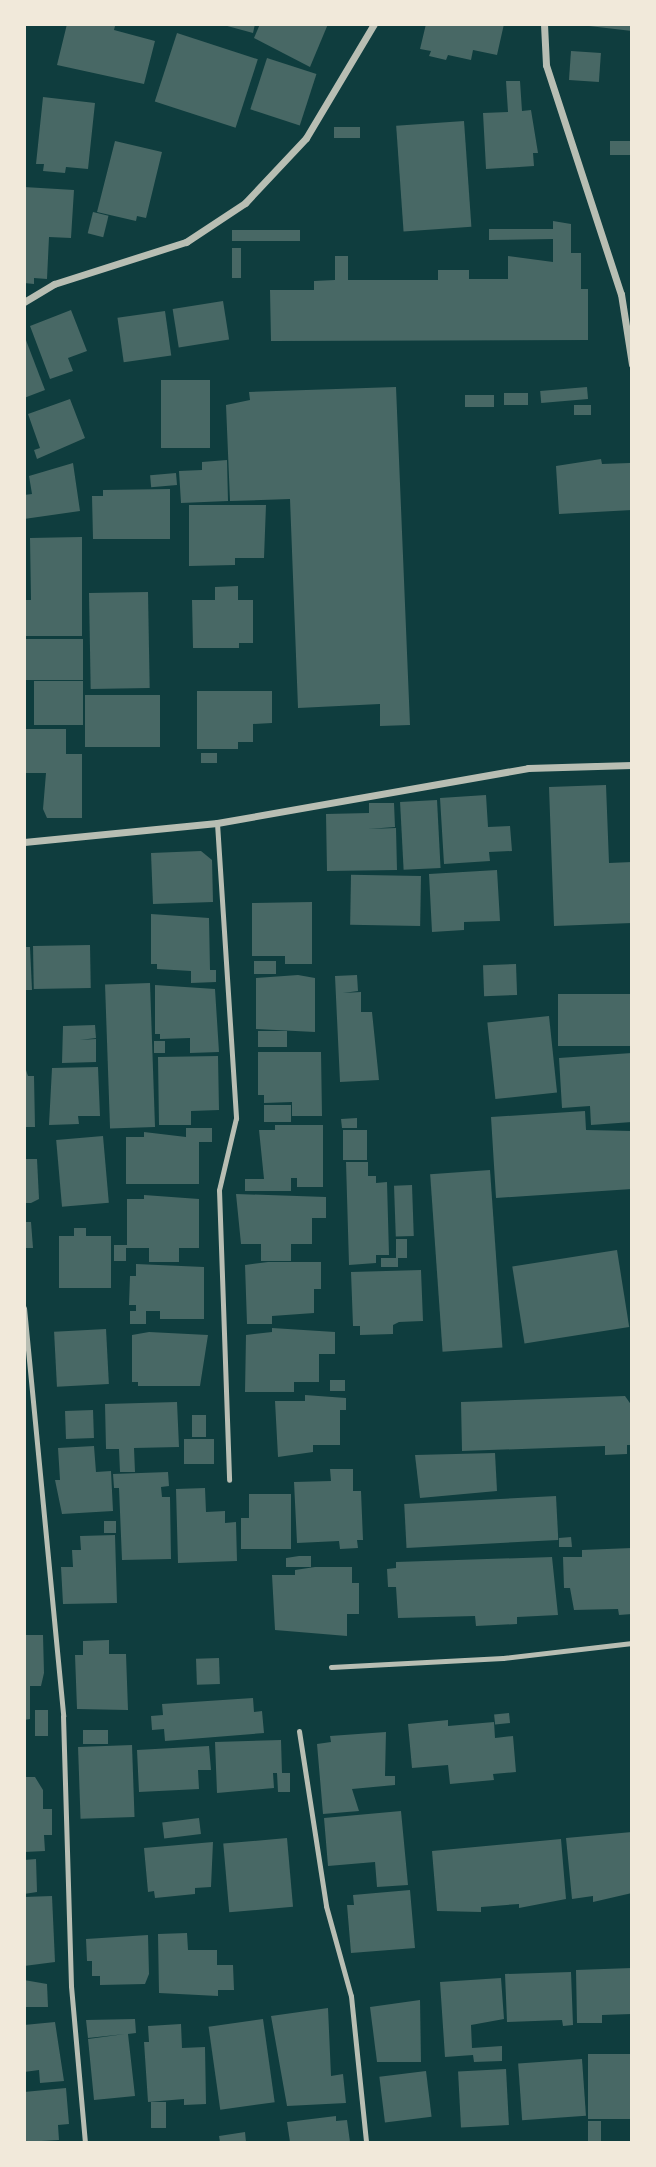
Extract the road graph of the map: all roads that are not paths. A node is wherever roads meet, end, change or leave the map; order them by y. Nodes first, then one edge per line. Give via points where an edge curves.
1 (374, 24) edge
2 (544, 24) edge
3 (24, 302) edge
4 (632, 363) edge
5 (632, 765) edge
6 (217, 822) junction
7 (24, 842) edge
8 (24, 1308) edge
9 (229, 1480) dead end
10 (632, 1643) edge
11 (331, 1667) dead end
12 (299, 1731) dead end
13 (85, 2143) edge
14 (366, 2143) edge

1 - 3 street via 306,138 245,203 186,242 54,284
2 - 4 street via 546,65 621,294
5 - 6 street via 528,768
6 - 7 street
6 - 9 lane via 236,1118 219,1190
8 - 13 lane via 63,1716 71,1986
10 - 11 lane via 503,1658
12 - 14 lane via 326,1906 351,1996

